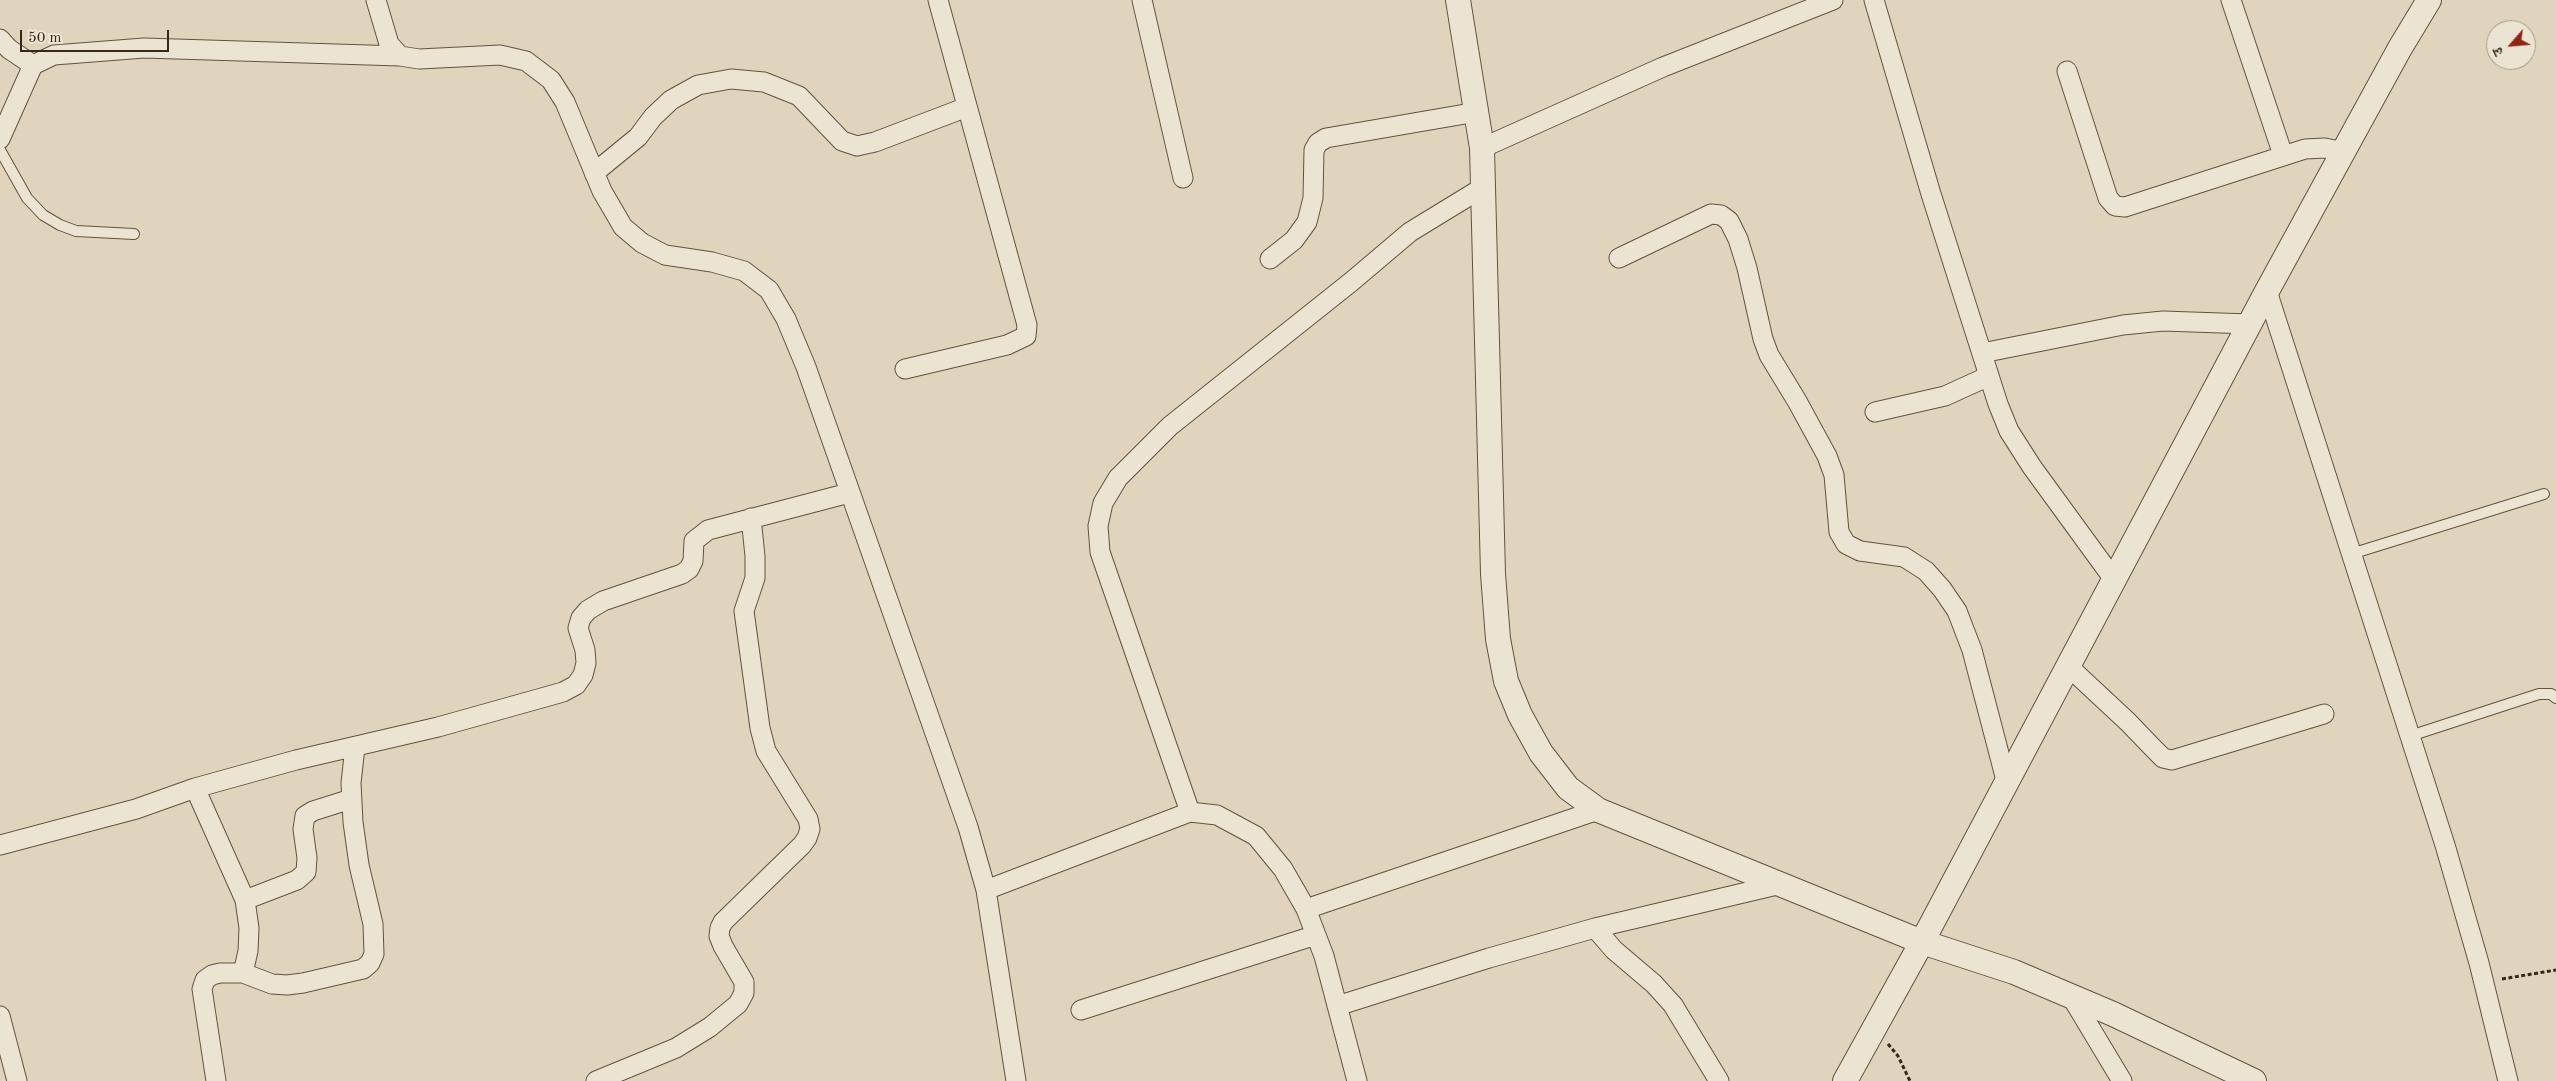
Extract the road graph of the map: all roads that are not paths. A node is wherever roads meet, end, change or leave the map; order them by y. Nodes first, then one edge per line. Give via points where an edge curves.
1 (376, 0) edge
2 (938, 0) edge
3 (1142, 0) edge
4 (1458, 0) edge
5 (1833, 0) edge
6 (1874, 0) edge
7 (2231, 0) edge
8 (2429, 0) edge
9 (0, 39) edge
10 (400, 56) junction
11 (33, 65) junction
12 (2067, 71) dead end
13 (966, 107) junction
14 (1477, 112) junction
15 (0, 139) edge
16 (1482, 148) junction
17 (0, 150) edge
18 (2344, 152) junction
19 (2283, 155) junction
20 (594, 173) junction
21 (1183, 178) dead end
22 (1482, 188) junction
23 (134, 234) dead end
24 (1619, 258) dead end
25 (1270, 259) dead end
26 (2267, 291) junction
27 (2250, 324) junction
28 (1982, 353) junction
29 (904, 369) dead end
30 (1989, 376) junction
31 (1875, 412) dead end
32 (849, 492) junction
33 (2544, 494) dead end
34 (751, 518) junction
35 (2352, 554) junction
36 (2115, 581) junction
37 (2069, 667) junction
38 (2556, 698) edge
39 (2324, 714) dead end
40 (2410, 736) junction
41 (355, 747) junction
42 (2007, 784) junction
43 (195, 788) junction
44 (351, 799) junction
45 (1598, 810) junction
46 (1190, 812) junction
47 (0, 845) edge
48 (1777, 885) junction
49 (986, 890) junction
50 (245, 900) junction
51 (1306, 909) junction
52 (1595, 928) junction
53 (1316, 935) junction
54 (1922, 942) junction
55 (243, 973) junction
56 (2071, 996) junction
57 (1337, 1006) junction
58 (1082, 1010) dead end
59 (0, 1016) edge
60 (17, 1081) edge
61 (216, 1081) edge
62 (596, 1081) edge
63 (1016, 1081) edge
64 (1357, 1081) edge
65 (1719, 1081) edge
66 (1845, 1081) edge
67 (2122, 1081) edge
68 (2254, 1081) edge
69 (2508, 1081) edge

1 - 10 street via 389,44
2 - 13 street
3 - 21 street
4 - 14 street
5 - 16 street via 1663,67
6 - 28 street
7 - 19 street
8 - 18 street
9 - 11 street
10 - 11 street via 144,48 54,55
10 - 20 street via 419,59 500,55 526,61 551,80 565,102
11 - 15 street
12 - 19 street via 2108,198 2116,206 2124,207
13 - 20 street via 857,146 842,141 799,96 764,82 731,79 698,85 671,100 632,143
13 - 29 street via 1027,325 1026,336 1006,345
14 - 16 street
14 - 25 street via 1326,138 1318,143 1314,150 1313,198 1307,222 1294,240
16 - 22 street
17 - 23 lane via 27,198 43,215 76,231
18 - 19 street via 2325,148
18 - 26 street
20 - 32 street via 623,226 642,243 665,254 744,271 769,290 786,319 806,367
22 - 45 street via 1493,574 1498,639 1506,681 1540,753 1568,788
22 - 46 street via 1410,232 1170,426 1118,478 1103,503 1098,526 1100,552
24 - 42 street via 1711,214 1729,220 1748,268 1769,355 1815,433 1834,475 1839,532 1846,544 1860,551 1904,557 1926,570 1957,611 1972,650
26 - 27 street
26 - 35 street
27 - 28 street via 2163,320
27 - 36 street
28 - 30 street
30 - 31 street via 1945,396
30 - 36 street via 2009,431
32 - 34 street
32 - 49 street via 968,827
33 - 35 lane
34 - 41 street via 700,534 694,541 693,561 682,574 603,601 588,610 578,628 586,663 576,685 505,710
34 - 62 street via 755,578 744,611 760,728 770,760 808,819 810,829 807,838 720,928 723,946 744,982 744,993 738,1004 710,1027 676,1048
35 - 40 street
36 - 37 street
37 - 39 street via 2163,758 2172,760
37 - 42 street
38 - 40 lane via 2551,694 2540,694
40 - 69 street via 2484,980
41 - 43 street
41 - 44 street
42 - 54 street
43 - 47 street via 136,809
43 - 50 street
44 - 50 street via 305,816 306,872 298,880
44 - 55 street via 359,865 373,924 375,944 370,963 346,974 287,985 272,984
45 - 48 street
45 - 51 street
46 - 49 street
46 - 51 street via 1217,815 1256,836 1283,868
48 - 52 street
48 - 54 street
49 - 63 street
50 - 55 street via 249,928
51 - 53 street
52 - 57 street
52 - 65 street via 1673,1005
53 - 57 street
53 - 58 street
54 - 56 street via 2014,972
54 - 66 street
55 - 61 street via 212,975 205,980 202,989
56 - 67 street
56 - 68 street
57 - 64 street
59 - 60 street

